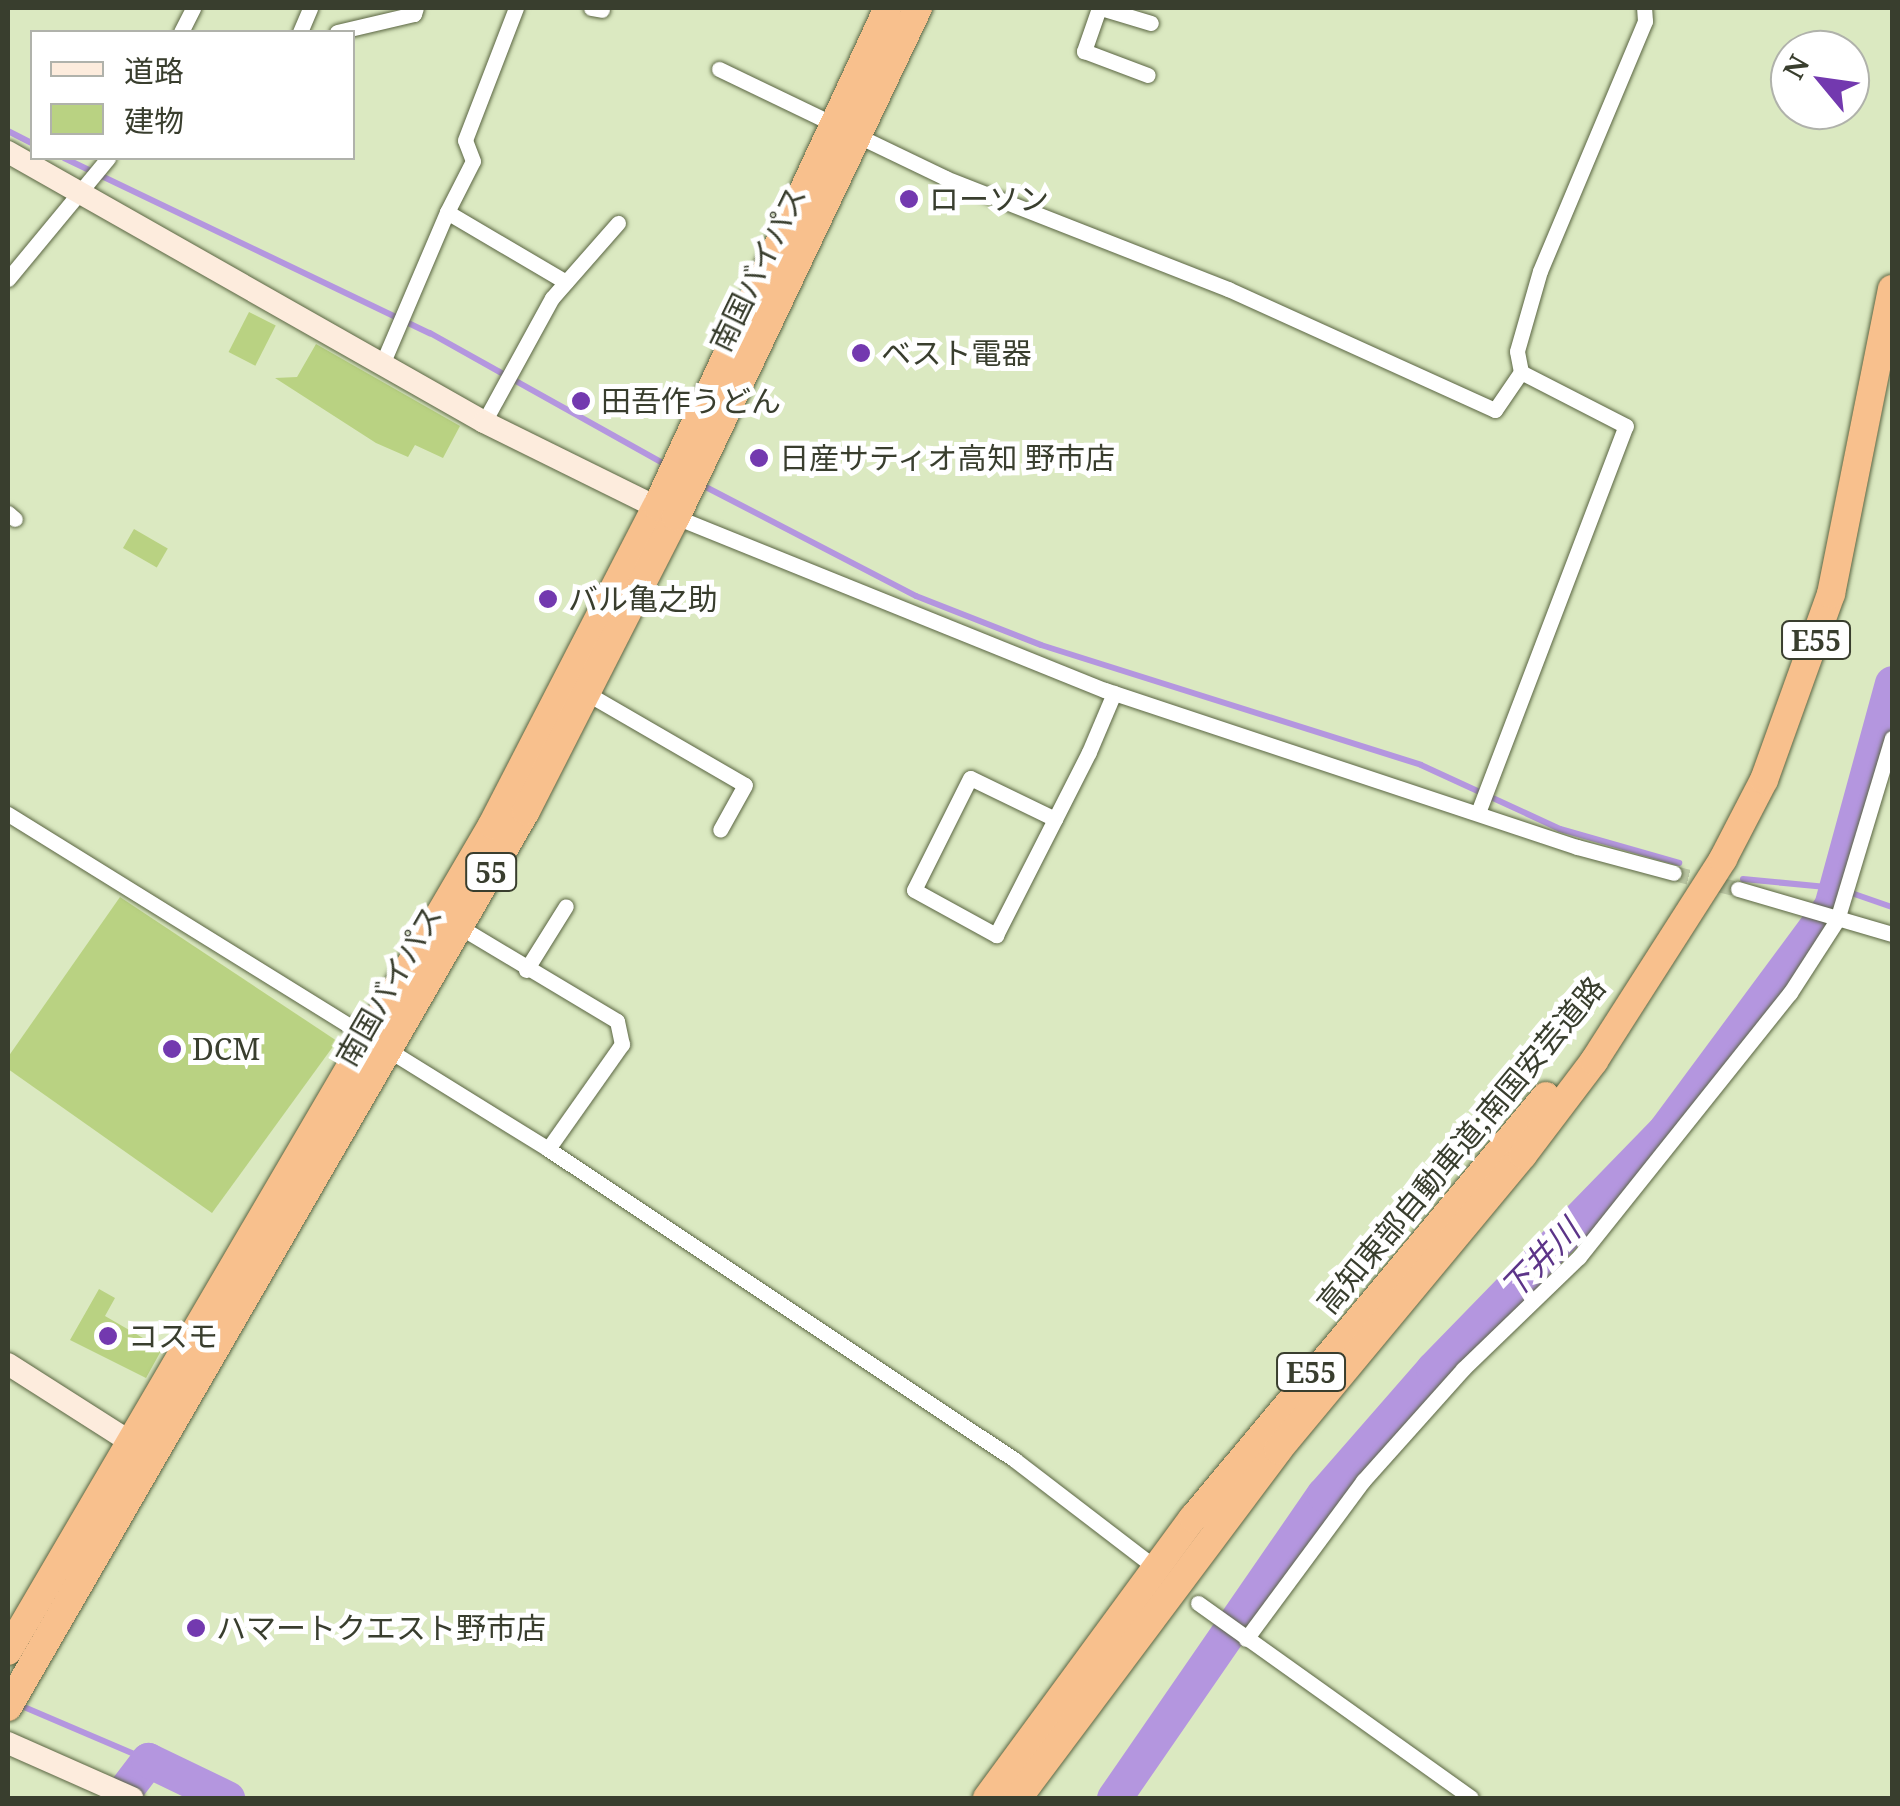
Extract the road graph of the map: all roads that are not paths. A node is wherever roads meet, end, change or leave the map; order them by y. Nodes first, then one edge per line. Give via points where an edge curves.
1 (416, 8) edge
2 (516, 8) edge
3 (888, 8) edge
4 (918, 8) edge
5 (1107, 8) edge
6 (1644, 8) edge
7 (1151, 23) dead end
8 (345, 30) edge
9 (719, 69) dead end
10 (1148, 75) dead end
11 (845, 130) junction
12 (8, 152) edge
13 (107, 160) edge
14 (83, 193) junction
15 (447, 212) junction
16 (618, 223) dead end
17 (8, 280) edge
18 (566, 282) junction
19 (1892, 289) edge
20 (383, 362) junction
21 (1521, 372) junction
22 (484, 422) junction
23 (666, 512) junction
24 (1114, 693) junction
25 (588, 694) junction
26 (1892, 738) edge
27 (1479, 810) junction
28 (8, 814) edge
29 (1055, 819) junction
30 (720, 830) dead end
31 (1674, 873) tunnel mouth
32 (1738, 889) tunnel mouth
33 (566, 906) dead end
34 (1838, 920) junction
35 (460, 927) junction
36 (1892, 934) edge
37 (1658, 963) junction
38 (526, 970) junction
39 (378, 1044) junction
40 (548, 1149) junction
41 (8, 1364) edge
42 (139, 1448) junction
43 (1144, 1559) dead end
44 (1198, 1604) dead end
45 (1246, 1639) junction
46 (8, 1651) edge
47 (8, 1706) edge
48 (8, 1743) edge
49 (124, 1796) edge
50 (987, 1798) edge
51 (1018, 1798) edge
52 (1471, 1798) edge

1 - 8 street via 414,14
2 - 15 street via 465,140 473,162
3 - 11 highway, 南国バイパス / 55
4 - 11 highway, 南国バイパス / 55
5 - 7 street
5 - 10 street via 1084,51
6 - 21 street via 1646,21 1540,272 1517,351
9 - 11 street
11 - 21 street via 1228,289 1495,410
11 - 23 highway, 南国バイパス / 55
12 - 14 street
13 - 14 street
14 - 17 street
14 - 20 street
15 - 18 street
15 - 20 street
16 - 18 street
18 - 22 street
19 - 37 highway, 高知東部自動車道;南国安芸道路 / E55 via 1857,488 1800,693 1764,780
20 - 22 street
21 - 27 street via 1626,426
22 - 23 street
23 - 24 street via 962,638
23 - 25 highway, 南国バイパス / 55
23 - 39 highway, 南国バイパス / 55
24 - 27 street
24 - 29 street
25 - 30 street via 746,785
25 - 35 highway, 南国バイパス / 55
26 - 34 street
27 - 31 street via 1577,847
28 - 39 street
29 - 29 street via 996,935 914,890 970,778
32 - 34 street
33 - 38 street
34 - 36 street
34 - 45 street via 1790,993 1649,1172 1579,1257 1462,1369 1364,1480
35 - 38 street
35 - 39 highway, 南国バイパス / 55
37 - 50 highway, 高知東部自動車道;南国安芸道路 / E55 via 1252,1445
37 - 51 highway, 高知東部自動車道;南国安芸道路 / E55 via 1523,1155 1278,1450
38 - 40 street via 617,1021 622,1044
39 - 40 street
39 - 42 highway, 南国バイパス / 55
40 - 43 street via 1015,1460
41 - 42 street
42 - 46 highway, 南国バイパス / 55
42 - 47 highway, 南国バイパス / 55
44 - 45 street
45 - 52 street
48 - 49 street

